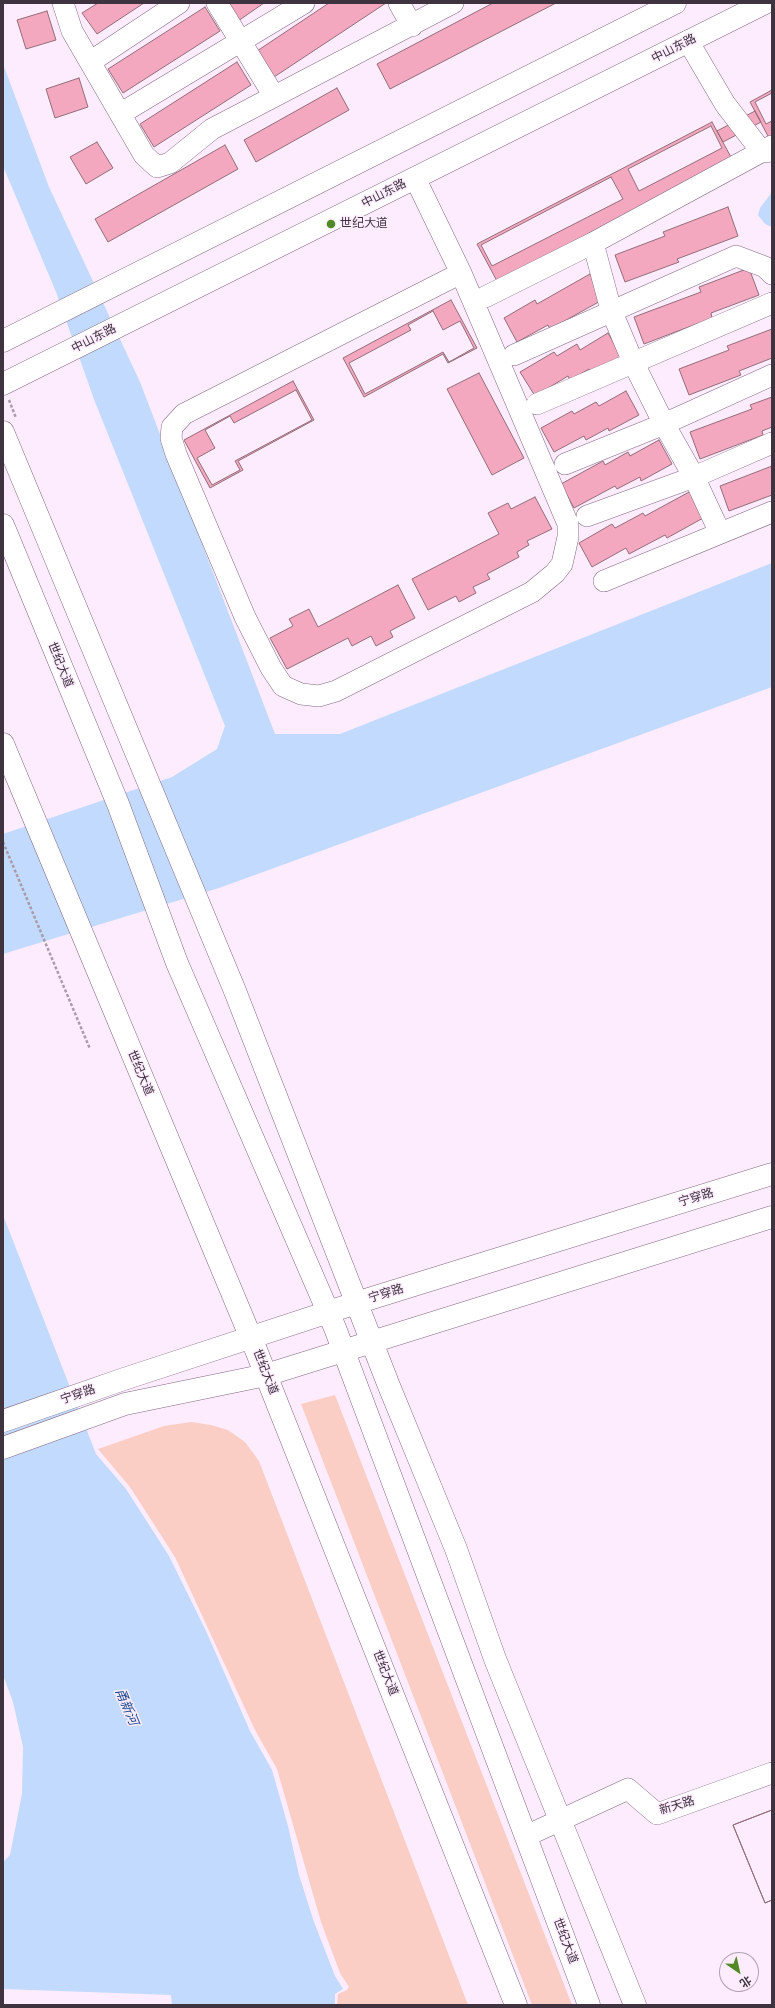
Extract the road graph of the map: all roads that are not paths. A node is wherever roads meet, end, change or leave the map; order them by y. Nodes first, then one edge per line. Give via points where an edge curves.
1 (63, 3) edge
2 (179, 3) edge
3 (217, 3) edge
4 (304, 3) edge
5 (399, 3) edge
6 (453, 3) edge
7 (675, 3) edge
8 (765, 3) edge
9 (412, 26) junction
10 (241, 41) junction
11 (688, 41) junction
12 (90, 62) junction
13 (274, 96) junction
14 (120, 114) junction
15 (769, 150) edge
16 (414, 178) junction
17 (593, 242) junction
18 (461, 273) junction
19 (772, 274) edge
20 (485, 297) dead end
21 (772, 303) edge
22 (611, 310) junction
23 (4, 340) edge
24 (514, 355) dead end
25 (633, 362) junction
26 (772, 375) edge
27 (3, 384) edge
28 (537, 404) dead end
29 (664, 424) junction
30 (3, 432) edge
31 (772, 443) edge
32 (565, 464) dead end
33 (694, 477) junction
34 (772, 512) edge
35 (588, 516) dead end
36 (3, 525) edge
37 (720, 533) junction
38 (604, 581) dead end
39 (3, 744) edge
40 (772, 1174) edge
41 (772, 1217) edge
42 (356, 1303) junction
43 (327, 1314) junction
44 (251, 1338) junction
45 (372, 1343) junction
46 (343, 1352) junction
47 (266, 1375) junction
48 (3, 1421) edge
49 (3, 1448) edge
50 (772, 1773) edge
51 (560, 1821) junction
52 (526, 1836) junction
53 (516, 2005) edge
54 (589, 2005) edge
55 (635, 2005) edge

1 - 12 street via 72,31
2 - 12 street
3 - 10 street
4 - 10 street
5 - 9 street
6 - 9 street
7 - 23 main road
8 - 11 main road, 中山东路
9 - 13 street
10 - 13 street
10 - 14 street
11 - 15 street via 725,104
11 - 16 main road, 中山东路
12 - 14 street
13 - 14 street via 212,129 170,163 157,167 144,156
15 - 17 street
16 - 18 street
16 - 27 main road, 中山东路
17 - 20 street
17 - 22 street
18 - 18 street via 184,414 172,427 171,438 176,454 245,617 283,686 301,694 319,696 336,691 532,592 556,573 562,564 568,538 568,524
19 - 22 street via 765,267 736,256
21 - 25 street
22 - 24 street
22 - 25 street
25 - 28 street
25 - 29 street
26 - 29 street
29 - 32 street
29 - 33 street
30 - 42 main road via 235,991
31 - 33 street
33 - 35 street
33 - 37 street
34 - 37 street
36 - 43 main road, 世纪大道 via 118,804 177,963
37 - 38 street
39 - 44 main road, 世纪大道
40 - 42 main road, 宁穿路
41 - 45 main road, 宁穿路
42 - 43 main road, 宁穿路
42 - 45 main road
43 - 44 main road, 宁穿路
43 - 46 main road, 世纪大道
44 - 47 main road, 世纪大道
44 - 48 main road, 宁穿路
45 - 46 main road, 宁穿路
45 - 51 main road via 456,1548 495,1659
46 - 47 main road, 宁穿路
46 - 52 main road, 世纪大道
47 - 49 main road, 宁穿路 via 125,1404
47 - 53 main road, 世纪大道
50 - 51 street, 新天路 via 657,1814 628,1789
51 - 52 street, 新天路
51 - 55 main road
52 - 54 main road, 世纪大道

